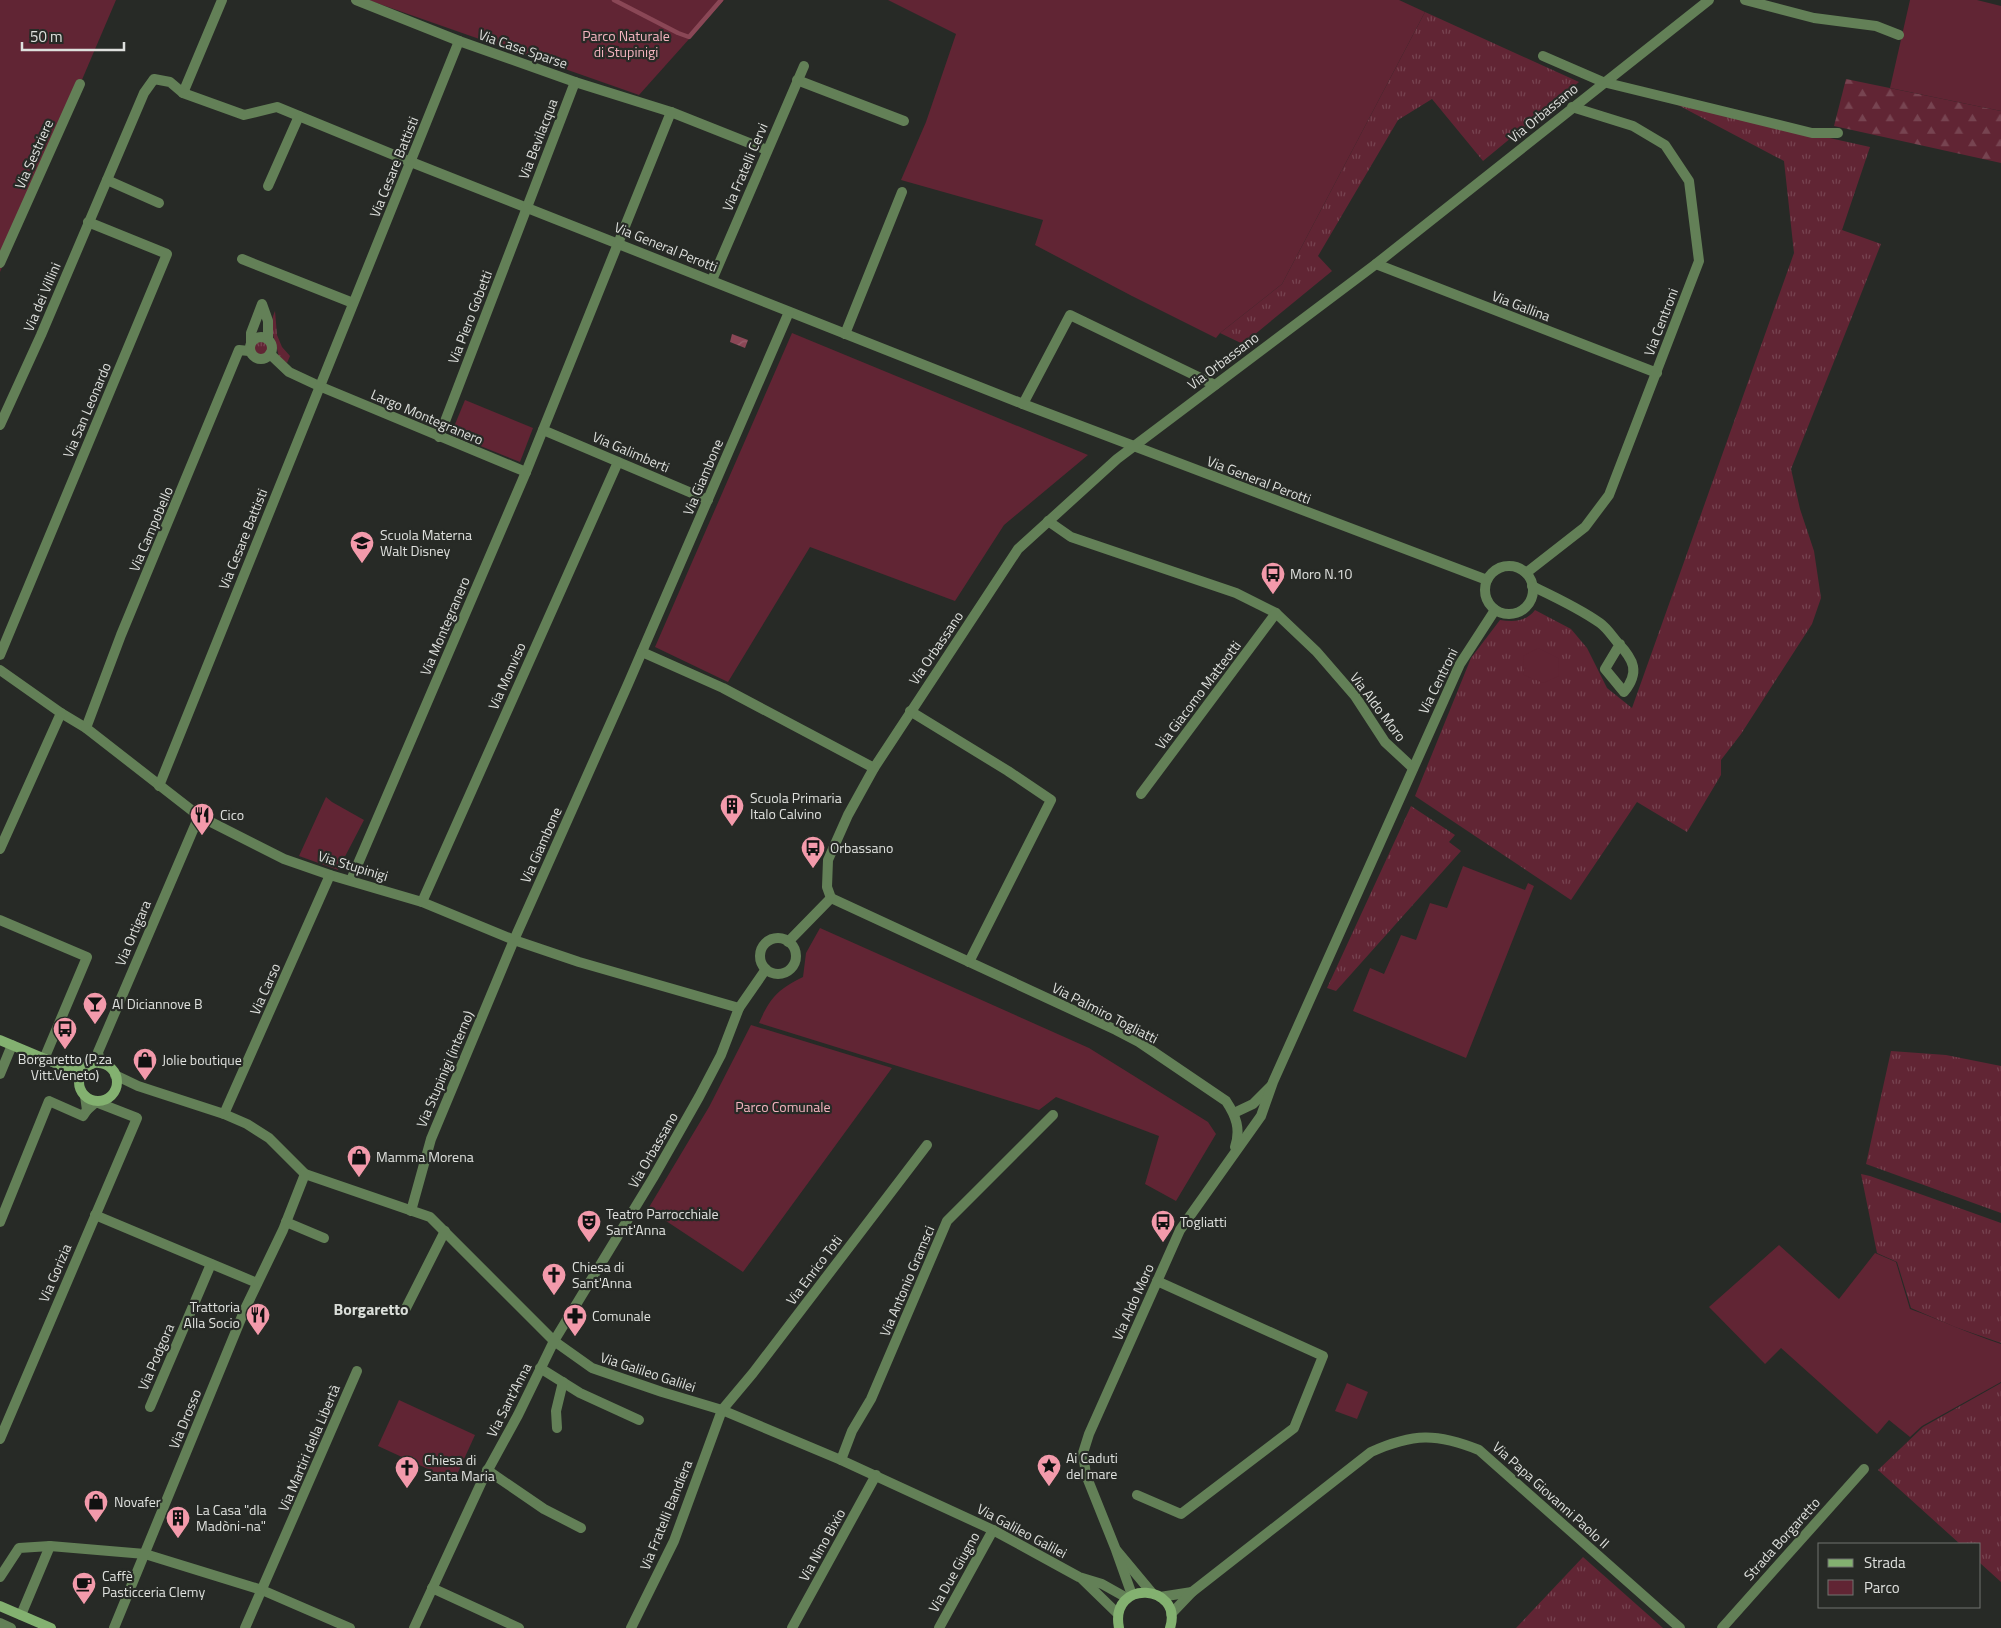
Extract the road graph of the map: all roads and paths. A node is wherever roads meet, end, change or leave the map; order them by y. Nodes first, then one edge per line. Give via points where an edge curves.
1 (222, 0) edge
2 (356, 0) edge
3 (1709, 0) edge
4 (1745, 0) edge
5 (1899, 36) dead end
6 (459, 41) junction
7 (1543, 56) dead end
8 (804, 66) dead end
9 (798, 80) junction
10 (170, 82) joint
11 (575, 82) junction
12 (1603, 82) junction
13 (80, 84) dead end
14 (183, 92) junction
15 (1572, 107) junction
16 (671, 112) junction
17 (299, 116) junction
18 (904, 121) dead end
19 (1838, 133) dead end
20 (767, 150) junction
21 (411, 162) junction
22 (107, 180) junction
23 (268, 186) dead end
24 (902, 192) dead end
25 (160, 202) dead end
26 (528, 207) junction
27 (88, 222) junction
28 (618, 243) junction
29 (242, 259) dead end
30 (0, 263) edge
31 (1376, 264) junction
32 (712, 280) junction
33 (353, 303) junction
34 (789, 312) junction
35 (845, 334) junction
36 (268, 339) junction
37 (250, 346) junction
38 (270, 354) junction
39 (259, 359) junction
40 (289, 372) junction
41 (1657, 373) junction
42 (1215, 385) junction
43 (319, 386) junction
44 (1023, 404) junction
45 (0, 425) edge
46 (543, 430) junction
47 (439, 437) junction
48 (1133, 446) junction
49 (618, 462) junction
50 (526, 472) junction
51 (708, 500) junction
52 (1048, 521) junction
53 (1526, 573) junction
54 (1487, 580) junction
55 (1532, 586) junction
56 (1495, 610) junction
57 (1276, 613) junction
58 (1620, 644) dead end
59 (642, 652) junction
60 (0, 655) edge
61 (0, 670) edge
62 (910, 711) junction
63 (61, 713) junction
64 (86, 728) junction
65 (874, 768) junction
66 (1413, 768) junction
67 (159, 786) junction
68 (1141, 794) dead end
69 (199, 816) junction
70 (0, 849) edge
71 (330, 875) junction
72 (351, 880) junction
73 (831, 898) junction
74 (422, 902) junction
75 (0, 920) edge
76 (514, 940) junction
77 (788, 942) junction
78 (968, 962) junction
79 (766, 969) junction
80 (739, 1008) junction
81 (0, 1040) edge
82 (12, 1045) junction
83 (44, 1059) junction
84 (100, 1063) junction
85 (62, 1066) junction
86 (85, 1067) junction
87 (0, 1074) edge
88 (116, 1075) junction
89 (1273, 1082) junction
90 (78, 1083) junction
91 (85, 1096) junction
92 (96, 1102) junction
93 (87, 1110) junction
94 (1234, 1113) junction
95 (224, 1114) junction
96 (1053, 1115) dead end
97 (927, 1145) dead end
98 (1232, 1154) junction
99 (305, 1174) junction
100 (412, 1211) junction
101 (94, 1215) junction
102 (0, 1222) edge
103 (286, 1222) junction
104 (444, 1231) junction
105 (324, 1238) dead end
106 (211, 1264) junction
107 (1158, 1281) junction
108 (257, 1283) junction
109 (404, 1312) dead end
110 (554, 1341) junction
111 (540, 1368) junction
112 (357, 1371) dead end
113 (563, 1382) junction
114 (150, 1407) dead end
115 (722, 1410) junction
116 (639, 1420) dead end
117 (557, 1428) dead end
118 (0, 1439) edge
119 (841, 1460) junction
120 (1864, 1469) dead end
121 (487, 1470) junction
122 (876, 1475) junction
123 (1137, 1495) dead end
124 (581, 1528) dead end
125 (993, 1530) junction
126 (50, 1546) junction
127 (1116, 1550) junction
128 (145, 1554) junction
129 (1122, 1571) junction
130 (0, 1577) edge
131 (1079, 1577) junction
132 (1102, 1584) junction
133 (432, 1588) junction
134 (262, 1590) junction
135 (1192, 1592) junction
136 (1156, 1595) junction
137 (1130, 1597) junction
138 (0, 1606) edge
139 (1118, 1614) junction
140 (21, 1615) junction
141 (0, 1623) edge
142 (1172, 1624) edge
143 (11, 1628) edge
144 (51, 1628) edge
145 (114, 1628) edge
146 (245, 1628) edge
147 (350, 1628) edge
148 (414, 1628) edge
149 (519, 1628) edge
150 (631, 1628) edge
151 (792, 1628) edge
152 (939, 1628) edge
153 (1119, 1628) edge
154 (1680, 1628) edge
155 (1722, 1628) edge

1 - 14 street
2 - 6 street, Via Case Sparse
3 - 12 street, Via Orbassano
4 - 5 street via 1814,18 1876,26
6 - 11 street, Via Case Sparse
6 - 21 street, Via Cesare Battisti
7 - 12 street
8 - 9 street, Via Fratelli Cervi
9 - 18 street
9 - 20 street, Via Fratelli Cervi
10 - 14 street, Via General Perotti
10 - 22 street, Via dei Villini via 154,79 144,93
11 - 16 street, Via Case Sparse
11 - 26 street, Via Bevilacqua
12 - 15 street, Via Orbassano
12 - 19 street via 1812,133
13 - 30 street, Via Sestriere
14 - 17 street, Via General Perotti via 244,115 277,107
15 - 31 street, Via Orbassano
15 - 41 street, Via Centroni via 1633,126 1665,145 1689,181 1699,261
16 - 20 street, Via Case Sparse
16 - 28 street, Via Montegranero
17 - 21 street, Via General Perotti
17 - 23 street
20 - 32 street, Via Fratelli Cervi
21 - 26 street, Via General Perotti
21 - 33 street, Via Cesare Battisti
22 - 25 street
22 - 27 street, Via dei Villini
24 - 35 street
26 - 28 street, Via General Perotti
26 - 47 street, Via Piero Gobetti
27 - 45 street, Via dei Villini
27 - 60 street, Via San Leonardo via 167,254
28 - 32 street, Via General Perotti
28 - 46 street, Via Montegranero
29 - 33 street
31 - 41 street, Via Gallina
31 - 42 street, Via Orbassano
32 - 34 street, Via General Perotti
33 - 43 street, Via Cesare Battisti
34 - 35 street, Via General Perotti
34 - 51 street, Via Giambone
35 - 44 street, Via General Perotti
36 - 37 street, Via Campobello via 257,337
36 - 37 street via 268,321 262,304 251,333
36 - 38 street via 272,348
37 - 39 street via 254,357
37 - 64 street, Via Campobello via 239,350
38 - 39 street
38 - 40 street
39 - 40 street
40 - 43 street
41 - 53 street, Via Centroni via 1609,495 1585,527
42 - 44 street via 1070,314
42 - 48 street, Via Orbassano
43 - 47 street, Largo Montegranero
43 - 67 street, Via Cesare Battisti
44 - 48 street, Via General Perotti
46 - 49 street, Via Galimberti
46 - 50 street, Via Montegranero
47 - 50 street, Largo Montegranero
48 - 52 street, Via Orbassano
48 - 54 street, Via General Perotti
49 - 51 street, Via Galimberti
49 - 74 street, Via Monviso
50 - 72 street, Via Montegranero
51 - 59 street, Via Giambone
52 - 57 street, Via Aldo Moro via 1071,537 1236,593
52 - 62 street, Via Orbassano via 1018,549
53 - 54 street via 1509,566 1499,568
53 - 55 street
54 - 56 street via 1485,595
55 - 56 street via 1531,600 1518,612 1504,614
55 - 58 street via 1601,624
56 - 66 street, Via Centroni via 1460,664
57 - 66 street, Via Aldo Moro via 1316,651 1355,696 1385,742
57 - 68 street, Via Giacomo Matteotti
59 - 65 street via 723,688
59 - 76 street, Via Giambone
61 - 63 street, Via Stupinigi
62 - 65 street, Via Orbassano
62 - 78 street via 1051,800
63 - 64 street, Via Stupinigi
63 - 70 street
64 - 67 street, Via Stupinigi
65 - 73 street, Via Orbassano via 828,860 827,887
66 - 89 street, Via Aldo Moro
67 - 69 street, Via Stupinigi
69 - 71 street, Via Stupinigi via 284,858
69 - 84 street, Via Ortigara via 98,1052
71 - 72 street, Via Stupinigi
71 - 95 street, Via Carso
72 - 74 street, Via Stupinigi
73 - 77 street
73 - 78 street, Via Palmiro Togliatti
74 - 76 street, Via Stupinigi
75 - 83 street via 87,957
76 - 80 street, Via Stupinigi
76 - 100 street, Via Stupinigi (interno) via 431,1139
77 - 79 street via 774,938 764,945 760,954
77 - 79 street via 794,951 792,966 780,973
78 - 94 street, Via Palmiro Togliatti via 1139,1042 1226,1101
79 - 80 street, Via Orbassano
80 - 110 street, Via Orbassano via 721,1055 699,1097
81 - 82 street
82 - 83 street
82 - 87 street
83 - 85 street
84 - 86 street
84 - 88 street via 110,1067
85 - 86 street
85 - 90 street
86 - 90 street
88 - 92 street via 113,1095
88 - 95 street, Via Galileo Galilei via 138,1086
89 - 94 street, Via Aldo Moro via 1253,1104
89 - 98 street, Via Aldo Moro via 1260,1116
90 - 91 street
91 - 92 street
91 - 93 street
92 - 93 street
92 - 101 street, Via Gorizia via 137,1118
93 - 102 street via 83,1116 50,1101
94 - 98 street via 1238,1138
95 - 99 street, Via Galileo Galilei via 269,1138
96 - 119 street, Via Antonio Gramsci via 947,1221 871,1399 852,1431
97 - 115 street, Via Enrico Toti
98 - 107 street, Via Aldo Moro via 1180,1230
99 - 100 street, Via Galileo Galilei
99 - 103 street, Via Drosso
100 - 104 street, Via Galileo Galilei via 430,1217
101 - 106 street
101 - 118 street, Via Gorizia
103 - 105 street
103 - 108 street, Via Drosso
104 - 109 street
104 - 110 street, Via Galileo Galilei
106 - 108 street
106 - 114 street, Via Podgora
107 - 123 street via 1323,1356 1294,1428 1181,1514
107 - 127 street, Via Aldo Moro via 1083,1453 1086,1475
108 - 128 street, Via Drosso
110 - 111 street, Via Sant'Anna
110 - 115 street, Via Galileo Galilei via 592,1368
111 - 113 street
111 - 121 street, Via Sant'Anna
112 - 134 street, Via Martiri della Libertà
113 - 116 street
113 - 117 street via 556,1411
115 - 119 street, Via Galileo Galilei
115 - 150 street, Via Fratelli Bandiera via 674,1541
119 - 122 street, Via Galileo Galilei
120 - 155 street, Strada Borgaretto
121 - 124 street via 544,1509
121 - 133 street, Via Sant'Anna
122 - 125 street, Via Galileo Galilei
122 - 151 street, Via Nino Bixio
125 - 131 street, Via Galileo Galilei
125 - 152 street, Via Due Giugno
126 - 128 street
126 - 130 street via 19,1548
126 - 140 street
127 - 129 street, Via Aldo Moro
127 - 136 street, Via Aldo Moro
128 - 134 street
128 - 145 street, Via Drosso
129 - 132 street via 1115,1581
129 - 137 street, Via Aldo Moro
131 - 132 street, Via Galileo Galilei
131 - 139 street, Via Galileo Galilei
132 - 137 street, Via Galileo Galilei
133 - 148 street
133 - 149 street
134 - 146 street, Via Martiri della Libertà
134 - 147 street
135 - 136 street, Via Papa Giovanni Paolo II
135 - 142 street, Via Papa Giovanni Paolo II
135 - 154 street, Via Papa Giovanni Paolo II via 1371,1452 1392,1442 1433,1437 1455,1440 1479,1450
136 - 137 street via 1139,1593
136 - 142 street via 1167,1604
137 - 139 street via 1121,1605
138 - 140 street
139 - 153 street
140 - 144 street
141 - 143 street

